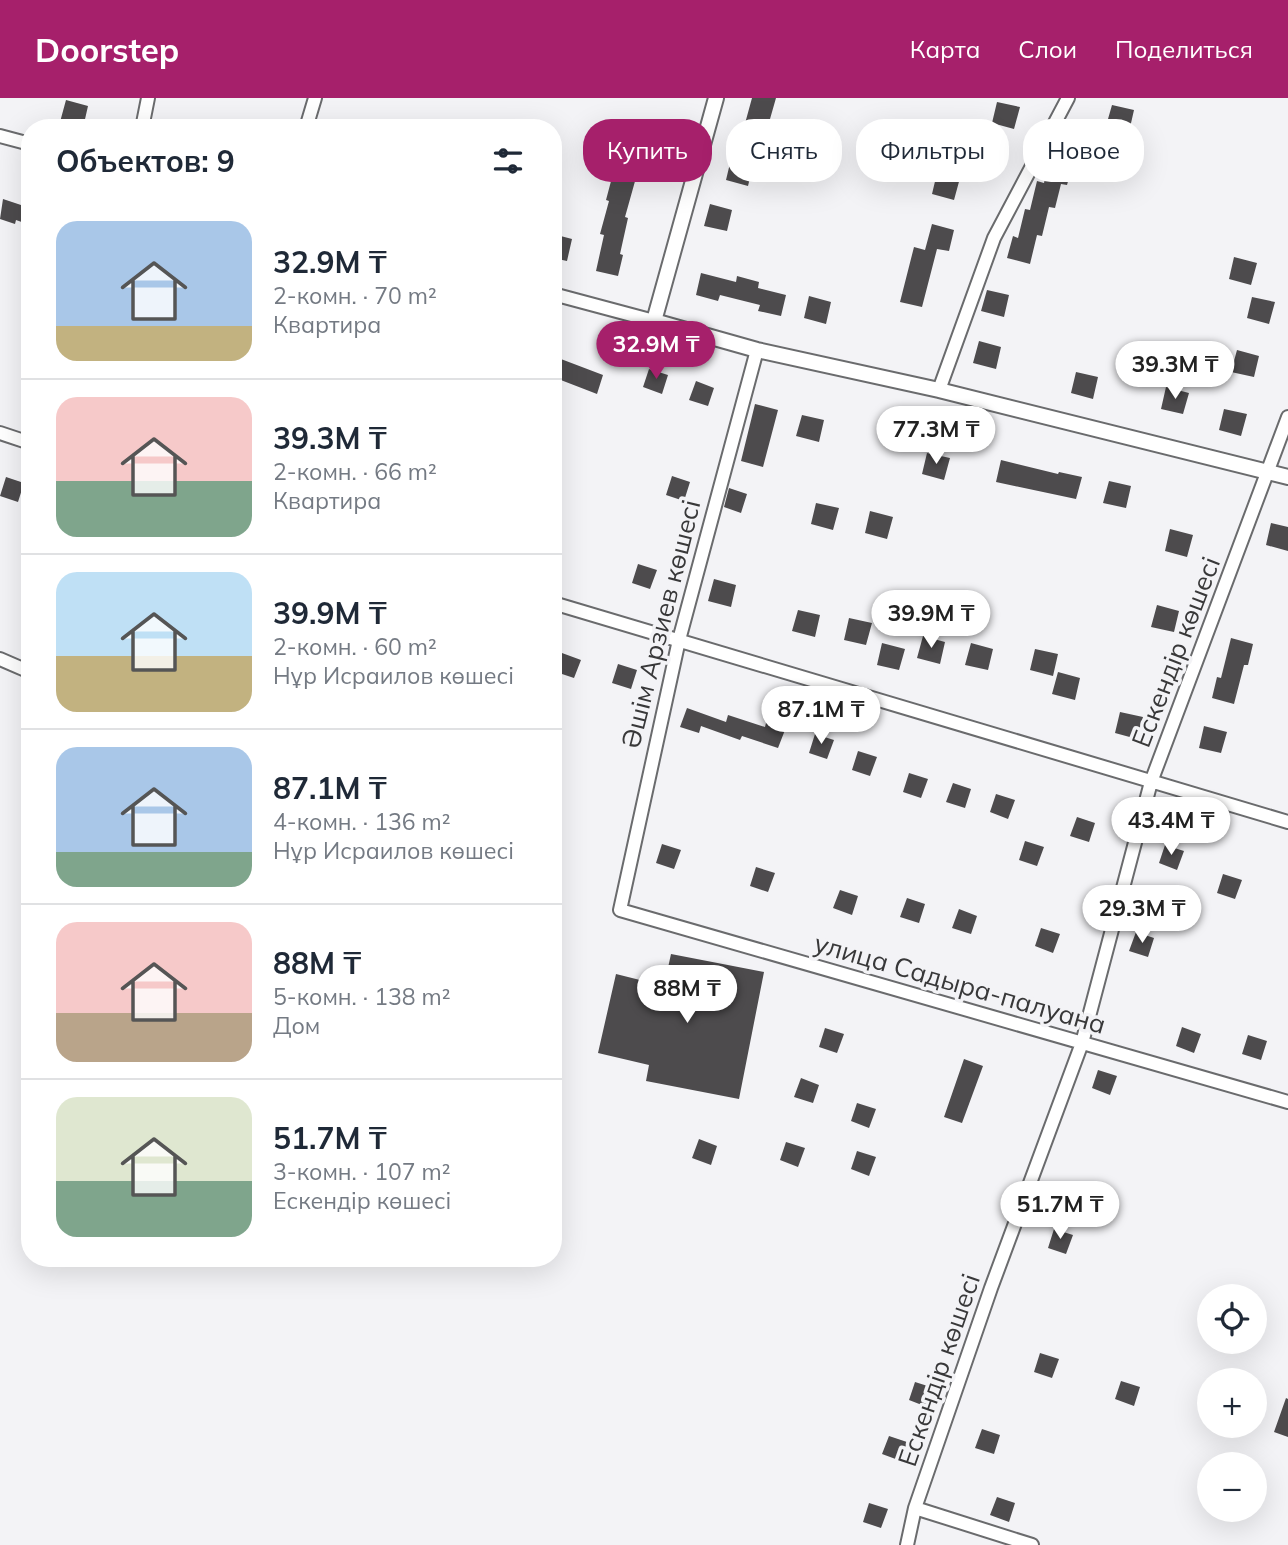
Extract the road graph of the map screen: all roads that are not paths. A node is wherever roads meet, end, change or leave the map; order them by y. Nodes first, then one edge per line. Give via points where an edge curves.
1 (149, 98) edge
2 (315, 98) edge
3 (716, 98) edge
4 (1068, 98) edge
5 (144, 119) edge
6 (309, 119) edge
7 (0, 136) edge
8 (21, 142) edge
9 (562, 296) edge
10 (654, 321) junction
11 (757, 350) junction
12 (939, 390) junction
13 (1288, 417) edge
14 (0, 433) edge
15 (21, 440) edge
16 (1269, 471) junction
17 (1288, 477) edge
18 (562, 606) edge
19 (679, 640) junction
20 (0, 659) edge
21 (21, 668) edge
22 (1151, 782) junction
23 (1288, 822) edge
24 (620, 910) joint
25 (1082, 1042) junction
26 (1288, 1102) edge
27 (915, 1508) junction
28 (907, 1545) edge
29 (1032, 1545) edge

1 - 5 street
2 - 6 street
3 - 10 street
4 - 12 street via 994,238
7 - 8 street
9 - 10 street
10 - 11 street
11 - 12 street
11 - 19 street, Әшім Арзиев көшесі
12 - 16 street
13 - 16 street, Ескендір көшесі
14 - 15 street
16 - 17 street
16 - 22 street, Ескендір көшесі
18 - 19 street
19 - 22 street
19 - 24 street, Әшім Арзиев көшесі
20 - 21 street
22 - 23 street
22 - 25 street, Ескендір көшесі
24 - 25 street, улица Садыра-палуана
25 - 26 street, улица Садыра-палуана
25 - 27 street, Ескендір көшесі
27 - 28 street, Ескендір көшесі
27 - 29 street

